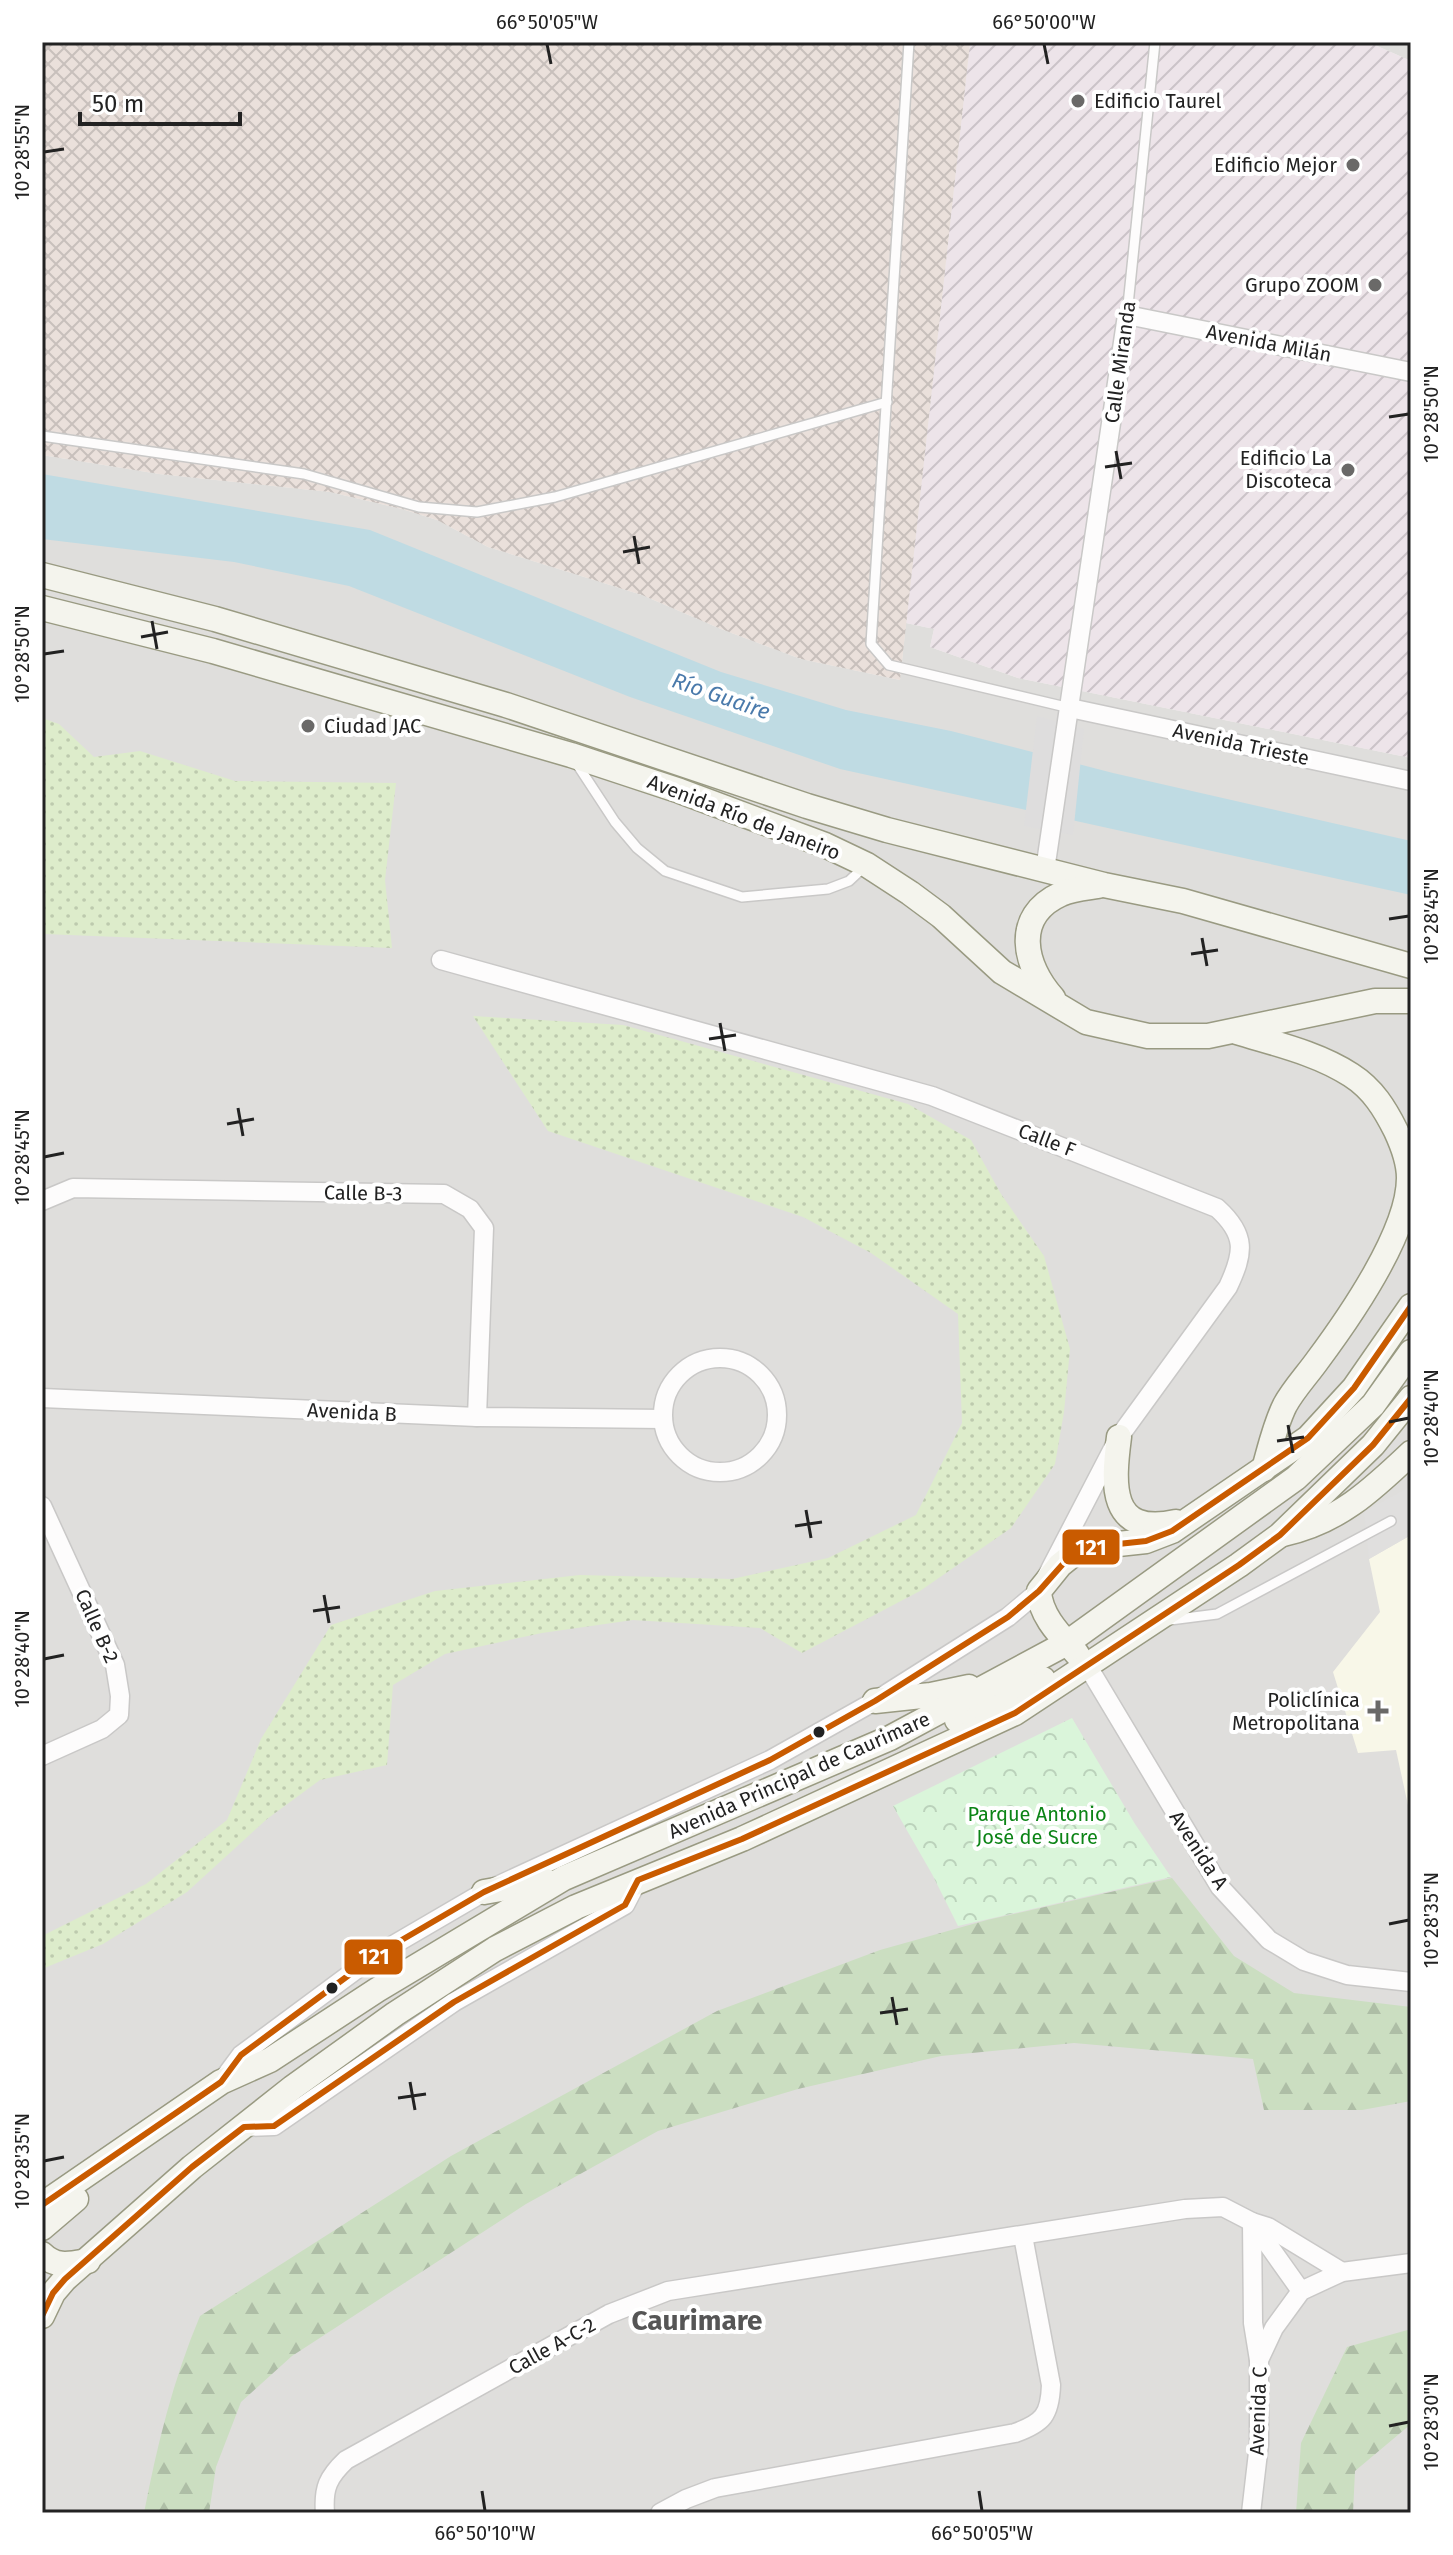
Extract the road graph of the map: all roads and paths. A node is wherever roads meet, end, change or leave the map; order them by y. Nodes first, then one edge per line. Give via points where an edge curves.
1 (909, 42) edge
2 (1155, 42) edge
3 (1127, 315) junction
4 (1411, 372) edge
5 (887, 402) junction
6 (42, 436) edge
7 (42, 575) edge
8 (42, 608) edge
9 (1070, 713) junction
10 (571, 755) junction
11 (1411, 781) edge
12 (867, 865) junction
13 (1045, 870) junction
14 (1104, 885) junction
15 (1028, 931) junction
16 (441, 960) dead end
17 (1411, 966) edge
18 (1411, 1001) edge
19 (1064, 1010) junction
20 (1235, 1032) junction
21 (42, 1201) edge
22 (1411, 1306) edge
23 (1411, 1352) edge
24 (42, 1398) edge
25 (1411, 1398) edge
26 (477, 1417) junction
27 (663, 1419) junction
28 (1119, 1437) junction
29 (1411, 1453) edge
30 (1264, 1469) junction
31 (42, 1506) edge
32 (1190, 1520) junction
33 (1391, 1521) dead end
34 (1280, 1535) junction
35 (1039, 1591) junction
36 (1151, 1623) junction
37 (1067, 1643) junction
38 (1087, 1665) junction
39 (999, 1680) junction
40 (875, 1701) junction
41 (42, 1756) edge
42 (766, 1792) junction
43 (564, 1878) junction
44 (484, 1892) junction
45 (1411, 1982) edge
46 (221, 2082) junction
47 (124, 2150) junction
48 (42, 2205) edge
49 (1252, 2222) junction
50 (42, 2228) edge
51 (1023, 2236) junction
52 (42, 2254) edge
53 (88, 2261) junction
54 (1411, 2263) edge
55 (1342, 2272) junction
56 (48, 2290) edge
57 (1301, 2291) junction
58 (42, 2316) edge
59 (1259, 2360) junction
60 (325, 2513) edge
61 (660, 2513) edge
62 (1251, 2513) edge

1 - 5 lane
2 - 3 lane, Calle Miranda
3 - 4 street, Avenida Milán
3 - 9 street, Calle Miranda
5 - 6 lane via 555,497 477,512 419,507 304,474
5 - 9 lane via 871,644 889,665
7 - 13 main road, Avenida Río de Janeiro via 215,619 491,700 807,806
8 - 10 main road, Avenida Río de Janeiro via 213,651
9 - 11 street, Avenida Trieste
9 - 13 street, Calle Miranda
10 - 12 main road, Avenida Río de Janeiro via 741,812
10 - 12 lane via 615,822 665,871 742,897 828,889 849,881
12 - 19 main road, Avenida Río de Janeiro via 941,916 1002,972
13 - 14 main road, Avenida Río de Janeiro
13 - 15 main road
14 - 15 main road via 1061,894 1038,913
14 - 17 main road, Avenida Río de Janeiro via 1224,912
15 - 19 main road via 1034,971
16 - 28 street, Calle F via 932,1096 1217,1208 1233,1222 1241,1243 1239,1265
18 - 20 main road, Avenida Río de Janeiro via 1375,1001
19 - 20 main road, Avenida Río de Janeiro via 1086,1022 1148,1036
20 - 30 main road via 1306,1053 1364,1084 1391,1121 1410,1175 1382,1261 1285,1405
21 - 26 street, Calle B-3 via 73,1188 444,1194 470,1209 484,1228
22 - 30 main road via 1354,1388 1308,1438
23 - 37 main road, Avenida Principal de Caurimare via 1373,1405 1296,1478
24 - 26 street, Avenida B
25 - 34 main road, Avenida Principal de Caurimare via 1373,1445
26 - 27 street, Avenida B
27 - 27 street via 668,1440 696,1468 733,1471 764,1452 776,1428 777,1405 764,1378 749,1366 711,1359 676,1379
28 - 32 main road via 1115,1489 1128,1516 1151,1524
28 - 35 street, Calle F
29 - 34 main road via 1341,1513
30 - 32 main road
31 - 41 street, Calle B-2 via 115,1665 120,1696 119,1715 102,1729
32 - 35 main road via 1146,1541 1081,1548
33 - 36 lane via 1217,1614
34 - 36 main road, Avenida Principal de Caurimare
35 - 37 main road via 1044,1613
35 - 40 street, Avenida Principal de Caurimare via 973,1641
36 - 38 main road, Avenida Principal de Caurimare
37 - 38 main road
37 - 39 main road, Avenida Principal de Caurimare
38 - 42 main road via 1063,1669 791,1796
38 - 45 street, Avenida A via 1220,1887 1269,1940 1304,1961 1347,1975
38 - 53 main road, Avenida Principal de Caurimare via 1015,1713 742,1839 576,1907 495,1949 292,2088 192,2167
39 - 40 main road
39 - 42 main road, Avenida Principal de Caurimare via 890,1738
40 - 44 street, Avenida Principal de Caurimare via 770,1760
42 - 43 main road, Avenida Principal de Caurimare
43 - 44 main road
43 - 46 main road, Avenida Principal de Caurimare via 390,1981 270,2060
44 - 46 street, Avenida Principal de Caurimare via 376,1955 241,2055
46 - 47 main road, Avenida Principal de Caurimare
47 - 48 main road, Avenida Principal de Caurimare
47 - 50 main road via 110,2175
49 - 51 street, Calle A-C-2 via 1223,2207 1185,2209
49 - 55 street, Calle A-C-2
49 - 57 street
49 - 59 street via 1253,2323
51 - 60 street, Calle A-C-2 via 668,2291 640,2301 346,2460 330,2476
51 - 61 street via 1051,2385 1050,2407 1035,2425 715,2488
52 - 53 main road via 64,2265
53 - 56 main road, Avenida Principal de Caurimare
54 - 55 street, Avenida C
55 - 57 street, Avenida C
56 - 58 main road, Avenida Principal de Caurimare
57 - 59 street, Avenida C
59 - 62 street, Avenida C via 1259,2444

